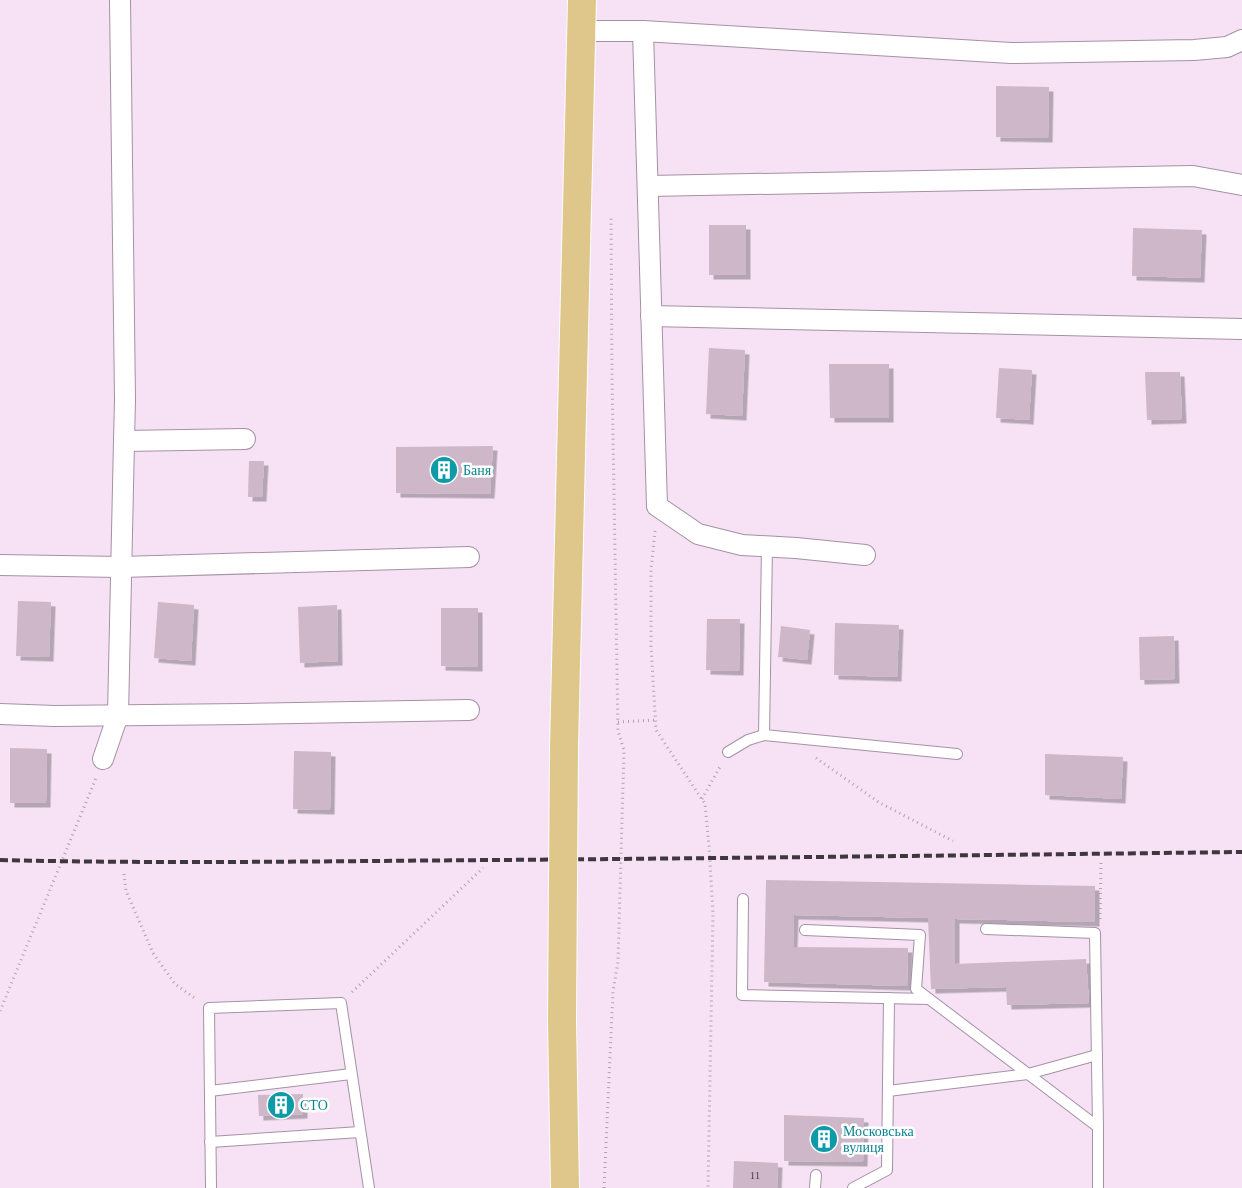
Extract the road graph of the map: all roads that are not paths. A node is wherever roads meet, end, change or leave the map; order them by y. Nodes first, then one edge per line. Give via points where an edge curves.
1 (120, 0) edge
2 (582, 0) edge
3 (581, 31) junction
4 (643, 31) junction
5 (1242, 40) edge
6 (1242, 185) edge
7 (648, 186) junction
8 (651, 316) junction
9 (1242, 329) edge
10 (245, 439) dead end
11 (124, 441) junction
12 (767, 547) junction
13 (865, 555) dead end
14 (469, 557) dead end
15 (0, 564) edge
16 (121, 567) junction
17 (469, 710) dead end
18 (0, 714) edge
19 (118, 715) junction
20 (764, 735) junction
21 (728, 752) road end
22 (957, 754) dead end
23 (103, 759) road end
24 (743, 899) dead end
25 (986, 929) dead end
26 (805, 930) dead end
27 (889, 998) junction
28 (930, 999) junction
29 (1097, 1055) junction
30 (351, 1074) junction
31 (1028, 1074) junction
32 (210, 1091) junction
33 (888, 1091) junction
34 (1098, 1127) junction
35 (360, 1132) junction
36 (210, 1142) junction
37 (816, 1175) dead end
38 (211, 1188) edge
39 (369, 1188) edge
40 (565, 1188) edge
41 (815, 1188) edge
42 (853, 1188) edge
43 (1098, 1188) edge

1 - 11 street
2 - 3 main road
3 - 4 street
3 - 40 main road, bridge via 564,748 562,1020
4 - 5 street via 1010,53 1194,50 1227,47
4 - 7 street
6 - 7 street via 1194,176
7 - 8 street
8 - 9 street
8 - 12 street via 657,506 698,534 742,545
10 - 11 street
11 - 16 street
12 - 13 street
12 - 20 lane
14 - 16 street
15 - 16 street
16 - 19 street
17 - 19 street
18 - 19 street
19 - 23 street
20 - 21 lane
20 - 22 lane
24 - 27 lane via 742,995
25 - 29 lane via 1095,933
26 - 28 lane via 920,935 916,989
27 - 28 lane
27 - 33 lane
28 - 31 lane
29 - 31 lane
29 - 34 lane
30 - 32 lane
30 - 32 lane via 341,1003 209,1008
30 - 35 lane
31 - 33 lane
31 - 34 lane
32 - 36 lane
33 - 42 lane via 887,1170
34 - 43 lane
35 - 36 lane
35 - 39 lane
36 - 38 lane
37 - 41 lane

